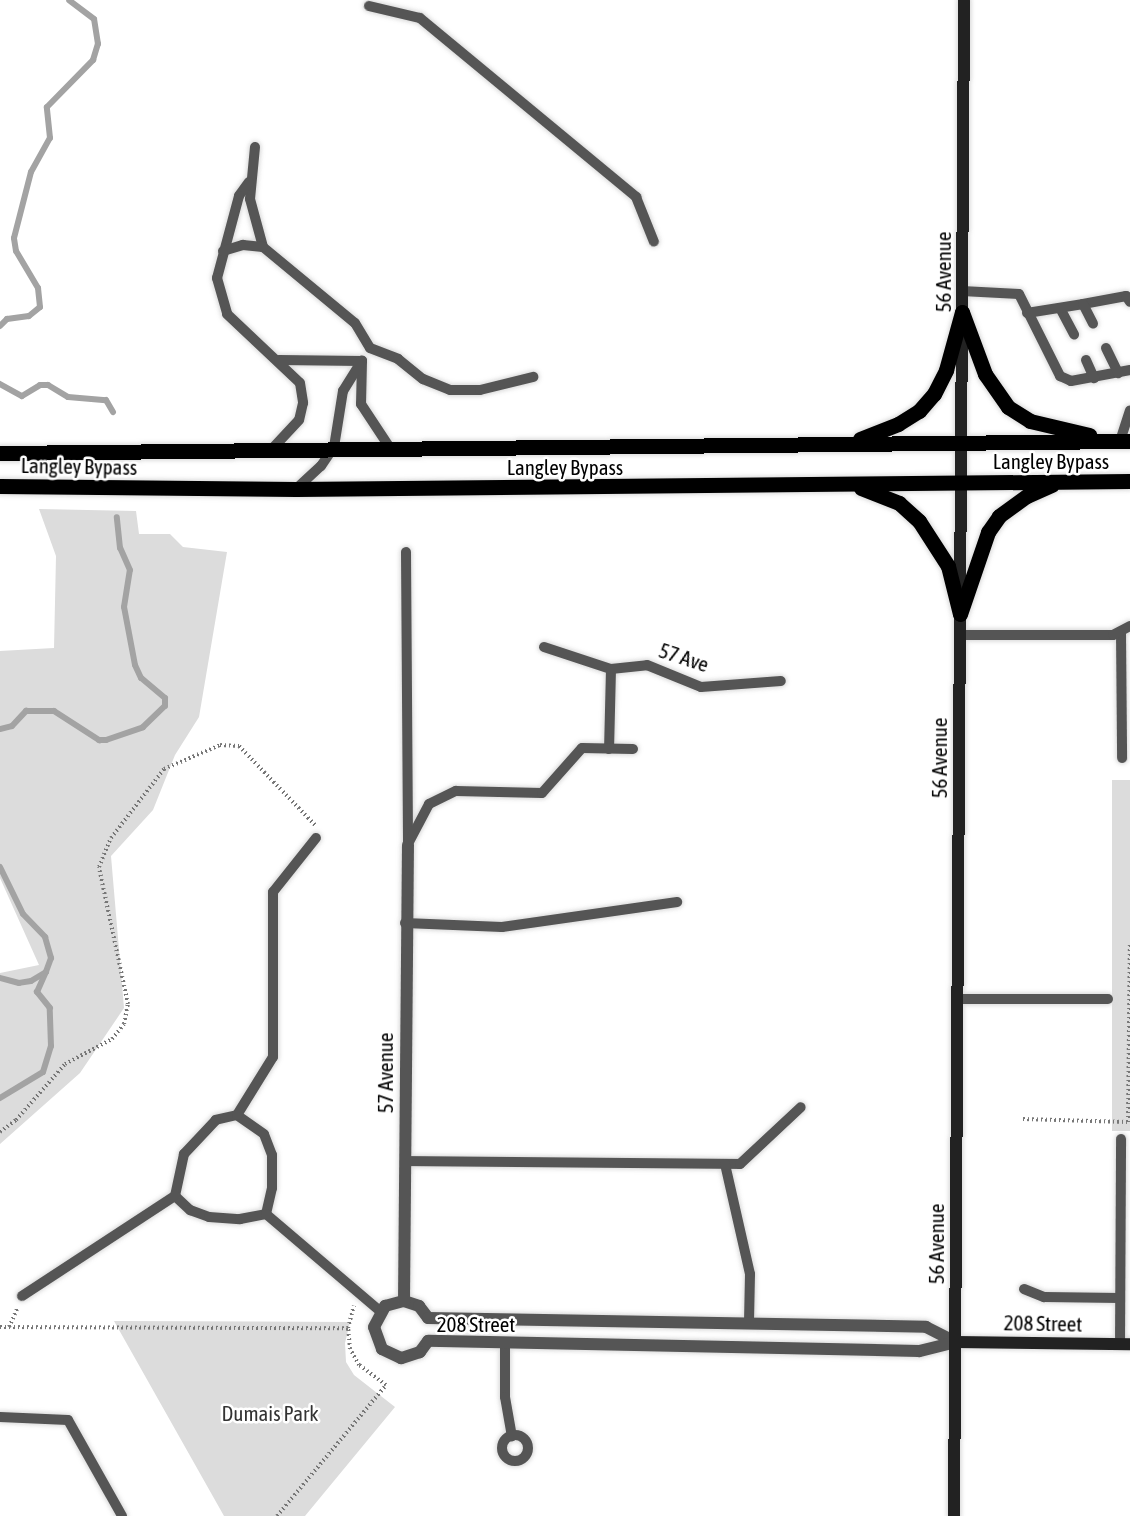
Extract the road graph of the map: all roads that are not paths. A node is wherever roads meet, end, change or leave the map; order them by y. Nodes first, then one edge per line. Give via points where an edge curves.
1 (964, 0) edge
2 (369, 6) dead end
3 (255, 147) dead end
4 (249, 181) junction
5 (654, 242) dead end
6 (263, 247) junction
7 (223, 251) junction
8 (962, 291) junction
9 (1130, 302) edge
10 (1083, 304) junction
11 (1060, 308) junction
12 (963, 312) junction
13 (1027, 313) junction
14 (1093, 324) dead end
15 (1074, 334) dead end
16 (370, 348) junction
17 (1106, 348) dead end
18 (279, 360) junction
19 (1086, 360) dead end
20 (362, 361) junction
21 (1130, 370) edge
22 (1118, 373) junction
23 (533, 377) dead end
24 (1094, 378) junction
25 (1130, 411) edge
26 (1122, 441) edge
27 (961, 443) junction
28 (840, 444) junction
29 (334, 447) junction
30 (390, 448) junction
31 (272, 449) junction
32 (0, 453) edge
33 (1130, 481) edge
34 (961, 482) junction
35 (1059, 482) junction
36 (838, 483) junction
37 (0, 486) edge
38 (296, 489) junction
39 (406, 552) dead end
40 (960, 614) junction
41 (1126, 629) edge
42 (960, 635) junction
43 (544, 647) dead end
44 (611, 669) junction
45 (781, 681) dead end
46 (609, 749) junction
47 (633, 749) dead end
48 (1122, 758) dead end
49 (316, 838) road end
50 (408, 845) junction
51 (677, 902) dead end
52 (405, 923) junction
53 (957, 999) junction
54 (1108, 999) dead end
55 (801, 1107) dead end
56 (237, 1115) junction
57 (1121, 1139) dead end
58 (405, 1161) junction
59 (725, 1164) junction
60 (175, 1196) junction
61 (1125, 1196) edge
62 (266, 1214) junction
63 (1024, 1289) dead end
64 (22, 1296) dead end
65 (1120, 1298) junction
66 (404, 1301) junction
67 (380, 1311) junction
68 (748, 1321) junction
69 (505, 1342) junction
70 (956, 1342) junction
71 (1125, 1344) edge
72 (0, 1417) edge
73 (512, 1436) dead end
74 (122, 1516) edge
75 (954, 1516) edge

1 - 8 main road, 56 Avenue
2 - 5 lane via 420,18 609,174 636,197
3 - 4 lane
4 - 6 lane via 254,224
4 - 7 lane via 239,196
6 - 7 lane via 243,245
6 - 16 lane via 355,323
7 - 18 lane via 217,278 227,314
8 - 12 main road, 56 Avenue
8 - 13 lane via 1019,294
9 - 10 lane via 1126,296
10 - 11 lane
10 - 14 lane
11 - 13 lane
11 - 15 lane
12 - 26 main road via 985,374 1008,407 1030,421
12 - 27 main road, 56 Avenue
12 - 28 main road via 946,370 934,394 919,411 874,435
13 - 24 lane via 1060,376 1071,381
16 - 20 lane
16 - 23 lane via 398,359 423,379 450,390 480,390
17 - 22 lane
18 - 20 lane
18 - 31 lane via 300,383 303,403 298,420
19 - 24 lane
20 - 29 lane via 343,391
20 - 30 lane via 361,404
21 - 22 lane
22 - 24 lane
25 - 26 lane
26 - 27 main road, Langley Bypass
27 - 28 main road, Langley Bypass
27 - 34 main road, 56 Avenue
28 - 30 main road, Langley Bypass
29 - 30 main road, Langley Bypass
29 - 31 main road, Langley Bypass
29 - 38 lane via 321,466
31 - 32 main road, Langley Bypass
33 - 35 main road, Langley Bypass
34 - 35 main road, Langley Bypass
34 - 36 main road, Langley Bypass
34 - 40 main road, 56 Avenue
35 - 40 main road via 1027,496 999,516 988,532
36 - 38 main road, Langley Bypass
36 - 40 main road via 879,493 919,521 948,566
37 - 38 main road, Langley Bypass
39 - 50 lane
40 - 42 main road, 56 Avenue
41 - 42 lane
41 - 48 lane
42 - 53 main road, 56 Avenue
43 - 44 lane, 57 Ave
44 - 45 lane, 57 Ave via 647,664 701,687
44 - 46 lane
46 - 47 lane
46 - 50 lane via 582,748 542,793 456,791 447,795 429,804
49 - 56 lane via 273,892 273,1057
50 - 52 street, 57 Avenue
51 - 52 lane via 502,927
52 - 58 street, 57 Avenue
53 - 54 lane
53 - 70 main road, 56 Avenue
55 - 59 lane via 740,1164
56 - 60 lane via 216,1120 184,1154
56 - 62 lane via 264,1134 272,1155 272,1188
57 - 61 lane
58 - 59 lane
58 - 66 street, 57 Avenue
59 - 68 lane via 750,1274
60 - 62 lane via 190,1210 209,1217 240,1219
60 - 64 lane
61 - 65 lane
62 - 67 lane
63 - 65 lane via 1044,1297
65 - 71 lane
66 - 67 street
66 - 68 street, 208 Street via 419,1306 428,1318
67 - 69 street, 208 Street via 374,1335 382,1349 394,1357 414,1355 428,1341
68 - 70 street, 208 Street via 926,1327
69 - 70 street, 208 Street via 919,1352
69 - 73 lane via 505,1397
70 - 71 main road, 208 Street
70 - 75 main road, 56 Avenue
72 - 74 lane via 68,1420

